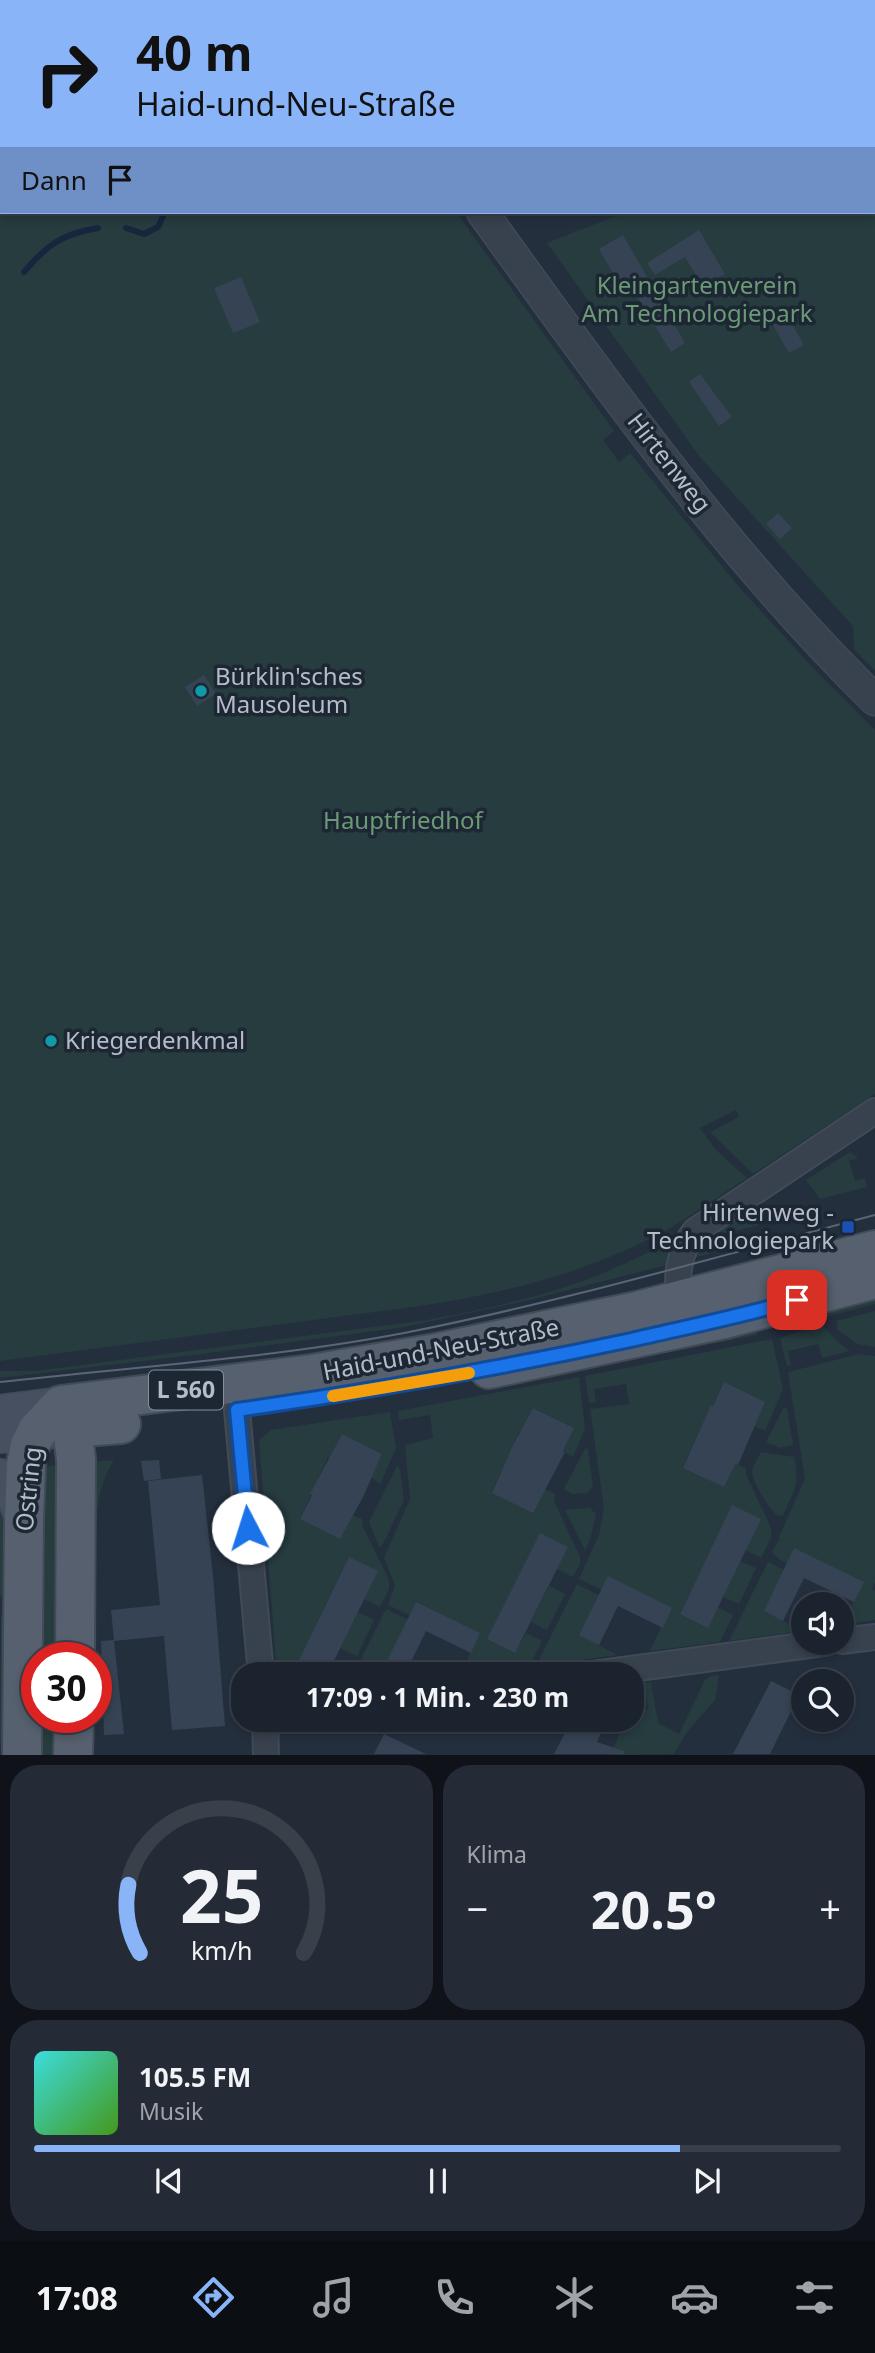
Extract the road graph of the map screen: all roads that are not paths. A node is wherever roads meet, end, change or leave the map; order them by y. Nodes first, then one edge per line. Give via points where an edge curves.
1 (483, 214) edge
2 (875, 699) edge
3 (875, 1111) edge
4 (875, 1250) edge
5 (875, 1279) edge
6 (679, 1300) junction
7 (237, 1410) junction
8 (0, 1413) edge
9 (42, 1425) edge
10 (0, 1477) edge
11 (24, 1520) junction
12 (12, 1608) edge
13 (875, 1637) edge
14 (854, 1640) edge
15 (75, 1642) edge
16 (791, 1647) edge
17 (260, 1662) edge
18 (644, 1667) edge
19 (266, 1732) edge
20 (74, 1733) edge
21 (0, 1753) edge
22 (22, 1754) edge
23 (73, 1755) edge
24 (267, 1755) edge

1 - 2 street, Hirtenweg via 725,535
3 - 6 street via 697,1229 680,1267
4 - 6 main road, Haid-und-Neu-Straße / L 560
5 - 7 main road, Haid-und-Neu-Straße / L 560 via 579,1352
6 - 9 main road, Haid-und-Neu-Straße / L 560 via 546,1331
7 - 9 main road, Haid-und-Neu-Straße / L 560
7 - 17 street
8 - 9 main road, Haid-und-Neu-Straße
9 - 11 main road, Ostring via 30,1445 26,1464
9 - 15 main road, Ostring via 76,1459
10 - 11 main road via 14,1494
11 - 12 main road, Ostring
12 - 22 main road, Ostring
13 - 14 street
16 - 18 street
19 - 24 street
20 - 23 main road
21 - 22 street

